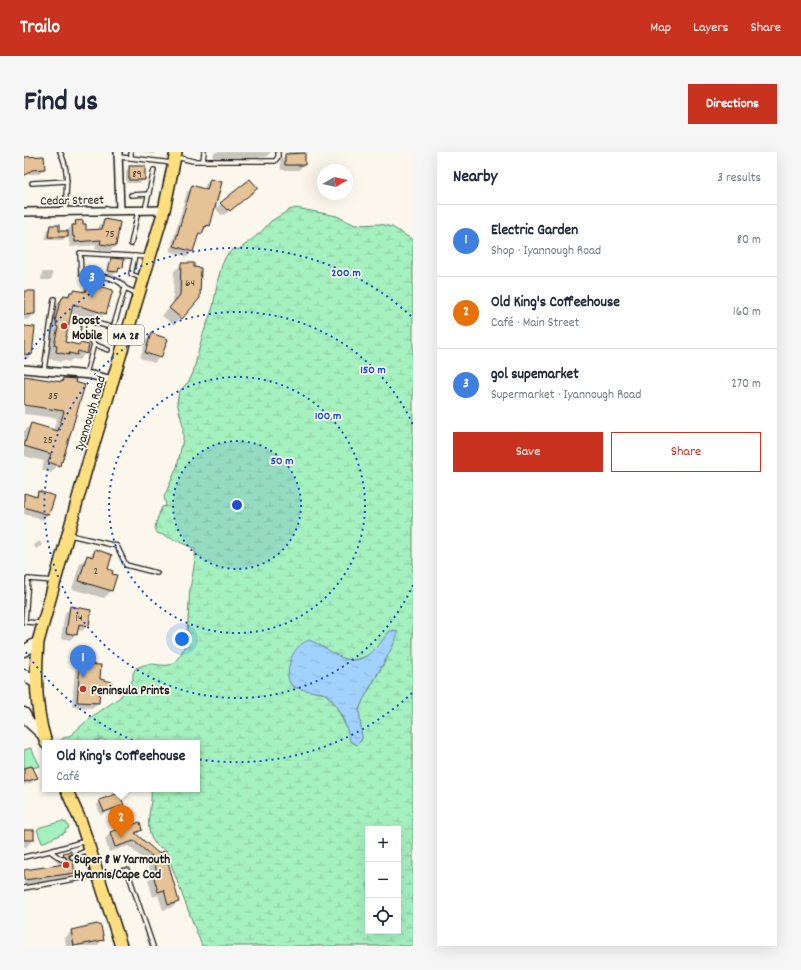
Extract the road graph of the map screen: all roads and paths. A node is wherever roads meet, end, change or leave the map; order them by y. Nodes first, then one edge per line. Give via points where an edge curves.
1 (60, 152) edge
2 (131, 152) edge
3 (204, 152) edge
4 (278, 152) edge
5 (118, 154) edge
6 (175, 157) edge
7 (131, 158) junction
8 (203, 161) junction
9 (154, 170) dead end
10 (67, 181) junction
11 (32, 183) dead end
12 (149, 194) junction
13 (131, 195) dead end
14 (120, 210) junction
15 (142, 210) junction
16 (164, 210) junction
17 (65, 211) junction
18 (24, 212) edge
19 (131, 244) dead end
20 (135, 256) junction
21 (150, 257) junction
22 (143, 279) junction
23 (125, 288) junction
24 (139, 295) junction
25 (54, 299) dead end
26 (113, 328) junction
27 (127, 331) junction
28 (94, 344) junction
29 (108, 350) dead end
30 (24, 369) edge
31 (44, 370) junction
32 (86, 375) junction
33 (113, 380) junction
34 (69, 534) junction
35 (157, 573) dead end
36 (55, 581) junction
37 (26, 596) edge
38 (25, 622) edge
39 (42, 623) junction
40 (38, 642) junction
41 (24, 651) edge
42 (24, 675) edge
43 (36, 683) junction
44 (24, 713) edge
45 (45, 739) edge
46 (67, 792) edge
47 (88, 845) junction
48 (50, 851) junction
49 (24, 857) edge
50 (72, 857) dead end
51 (64, 859) dead end
52 (97, 876) junction
53 (24, 888) edge
54 (121, 946) edge
55 (153, 946) edge

1 - 10 lane via 65,161
2 - 7 lane
3 - 8 lane
4 - 8 lane via 276,161
5 - 7 lane
5 - 14 street, Cedar Street
6 - 7 lane
6 - 8 lane
6 - 16 main road, Iyannough Road / MA 28
9 - 12 lane
10 - 11 lane
10 - 17 lane
12 - 13 lane
12 - 15 lane
14 - 15 street, Cedar Street
14 - 17 street, Cedar Street
15 - 16 street, Cedar Street
15 - 19 lane
16 - 21 main road, Iyannough Road / MA 28
17 - 18 street, Cedar Street
20 - 21 lane
20 - 22 lane via 131,274
20 - 23 lane via 80,253 81,274 110,278
21 - 22 main road, Iyannough Road / MA 28
22 - 24 main road, Iyannough Road / MA 28
23 - 24 lane
23 - 26 lane
24 - 27 main road, Iyannough Road / MA 28
25 - 31 lane
26 - 27 lane
26 - 28 lane via 84,320 82,337 90,339
27 - 33 main road, Iyannough Road / MA 28
28 - 29 lane
28 - 32 lane
30 - 31 street
31 - 32 street
32 - 33 street
33 - 34 main road, Iyannough Road / MA 28
34 - 35 lane via 116,546 126,565
34 - 36 main road, Iyannough Road / MA 28
36 - 37 lane via 28,579
36 - 39 main road, Iyannough Road / MA 28
37 - 38 lane
38 - 39 lane
39 - 40 main road, Iyannough Road / MA 28
40 - 41 main road
40 - 43 main road, Iyannough Road / MA 28
42 - 43 main road
43 - 45 main road, MA 28
44 - 45 main road
46 - 47 main road
47 - 48 lane
47 - 50 lane
47 - 52 main road
48 - 49 lane
48 - 51 lane
52 - 53 lane
52 - 54 main road
52 - 55 lane via 127,870

